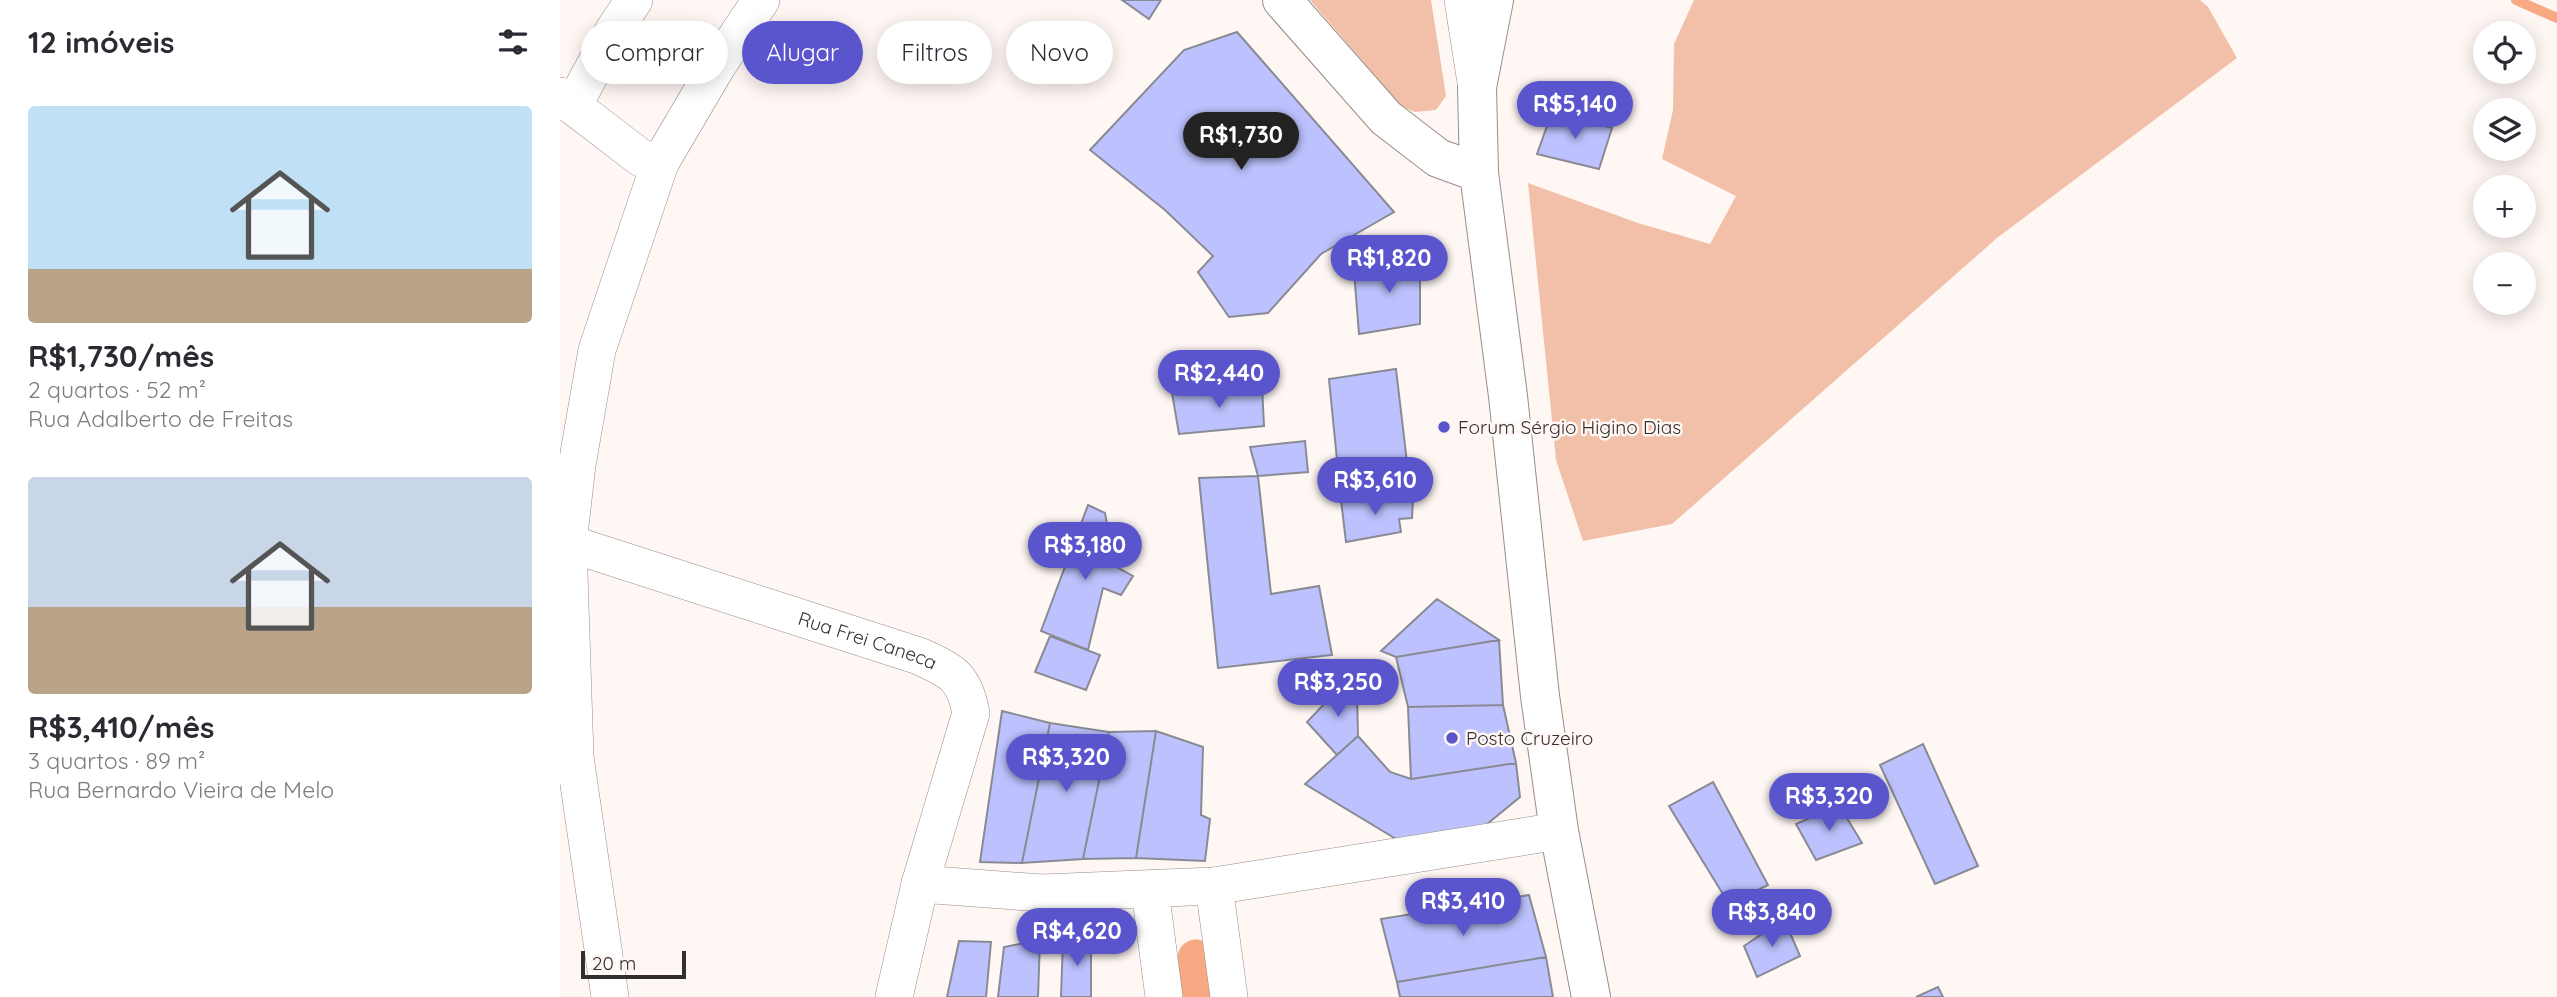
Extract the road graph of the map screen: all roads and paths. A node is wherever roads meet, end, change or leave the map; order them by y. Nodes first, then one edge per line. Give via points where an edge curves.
1 (634, 0) edge
2 (761, 0) edge
3 (1282, 0) edge
4 (1464, 0) edge
5 (1494, 0) edge
6 (1477, 87) junction
7 (566, 101) edge
8 (660, 163) junction
9 (1479, 173) junction
10 (568, 543) junction
11 (568, 755) edge
12 (1559, 831) junction
13 (920, 884) junction
14 (1214, 886) junction
15 (1150, 890) junction
16 (610, 997) edge
17 (894, 997) edge
18 (1164, 997) edge
19 (1229, 997) edge
20 (1591, 997) edge

1 - 7 street
2 - 8 street
3 - 9 main road via 1386,118 1438,158
4 - 6 street
5 - 6 main road
6 - 9 main road
7 - 8 street via 641,158
8 - 10 street via 597,350
9 - 12 main road
10 - 11 street
10 - 13 street, Rua Frei Caneca via 951,670 967,692 971,713
11 - 16 street
12 - 14 street
12 - 20 main road
13 - 15 street via 1042,893
13 - 17 street, Rua Frei Caneca
14 - 15 street
14 - 19 street
15 - 18 street

